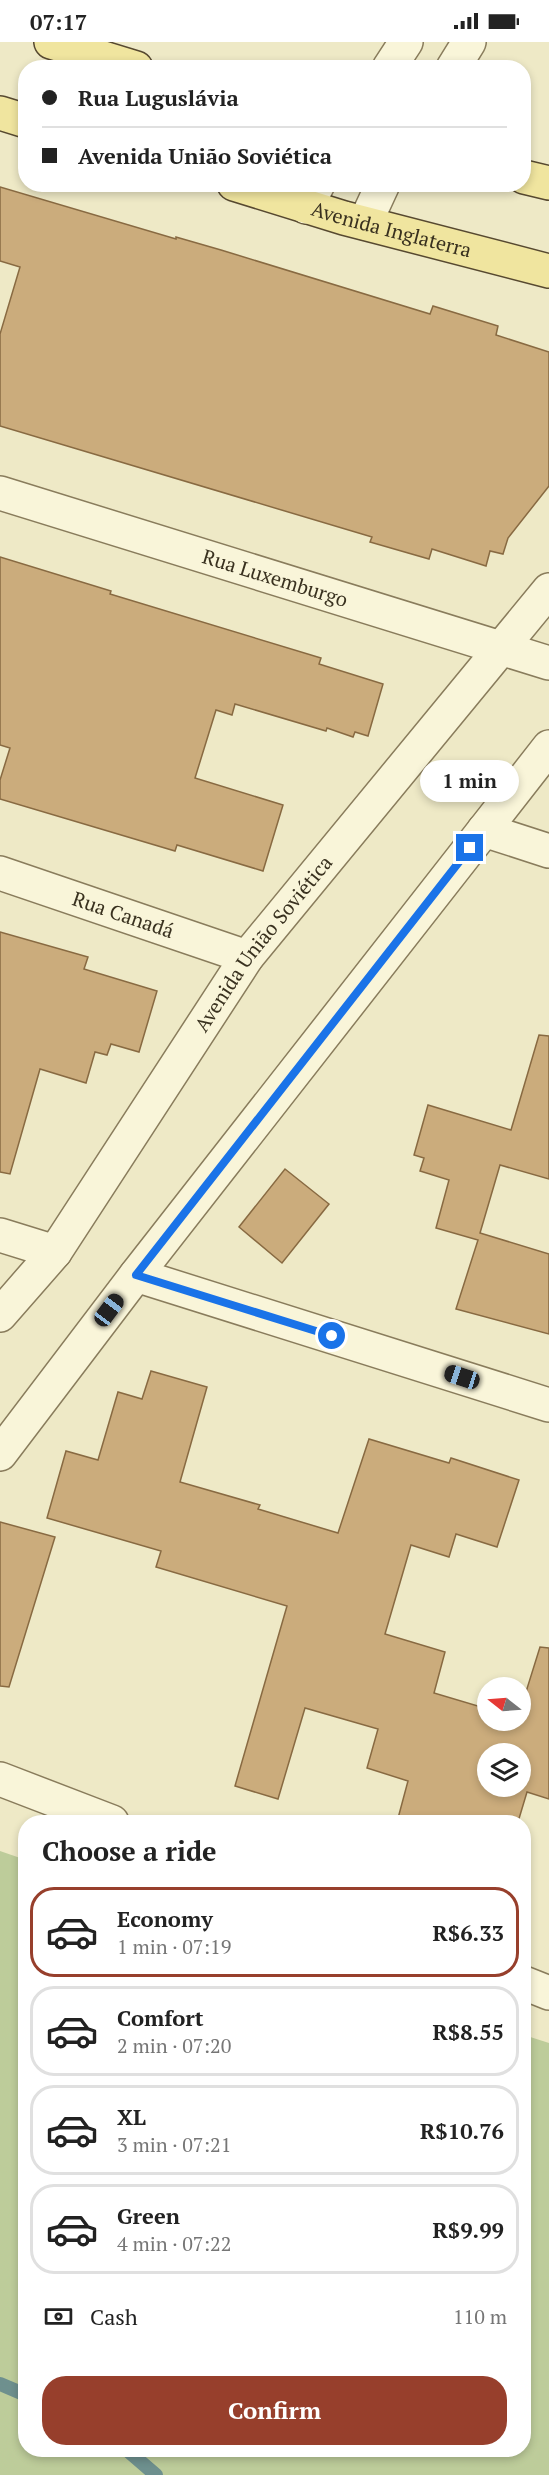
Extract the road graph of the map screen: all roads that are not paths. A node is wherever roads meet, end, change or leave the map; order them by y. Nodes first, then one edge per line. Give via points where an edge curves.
1 (51, 42) edge
2 (406, 42) edge
3 (469, 42) edge
4 (110, 60) edge
5 (394, 60) edge
6 (458, 60) edge
7 (0, 113) edge
8 (18, 119) edge
9 (531, 179) edge
10 (549, 183) edge
11 (286, 192) edge
12 (379, 192) edge
13 (312, 196) edge
14 (365, 223) junction
15 (549, 271) edge
16 (0, 493) edge
17 (549, 590) edge
18 (503, 648) junction
19 (549, 663) edge
20 (549, 747) edge
21 (484, 830) junction
22 (549, 851) edge
23 (0, 873) edge
24 (247, 957) junction
25 (0, 1235) edge
26 (54, 1252) junction
27 (136, 1275) junction
28 (0, 1315) edge
29 (549, 1405) edge
30 (0, 1454) edge
31 (0, 1779) edge
32 (94, 1815) edge
33 (531, 1986) edge
34 (549, 1993) edge

1 - 4 main road
2 - 5 street
3 - 6 street
7 - 8 main road
9 - 10 main road
11 - 13 main road, Avenida Inglaterra
12 - 14 street
13 - 14 main road, Avenida Inglaterra
14 - 15 main road, Avenida Inglaterra
16 - 18 street, Rua Luxemburgo
17 - 18 street, Avenida União Soviética
18 - 19 street, Rua Luxemburgo
18 - 24 street, Avenida União Soviética
20 - 21 street
21 - 22 street
21 - 27 street
23 - 24 street, Rua Canadá
24 - 26 street, Avenida União Soviética
25 - 26 street
26 - 28 street, Avenida União Soviética
27 - 29 street
27 - 30 street
31 - 32 street
33 - 34 street

